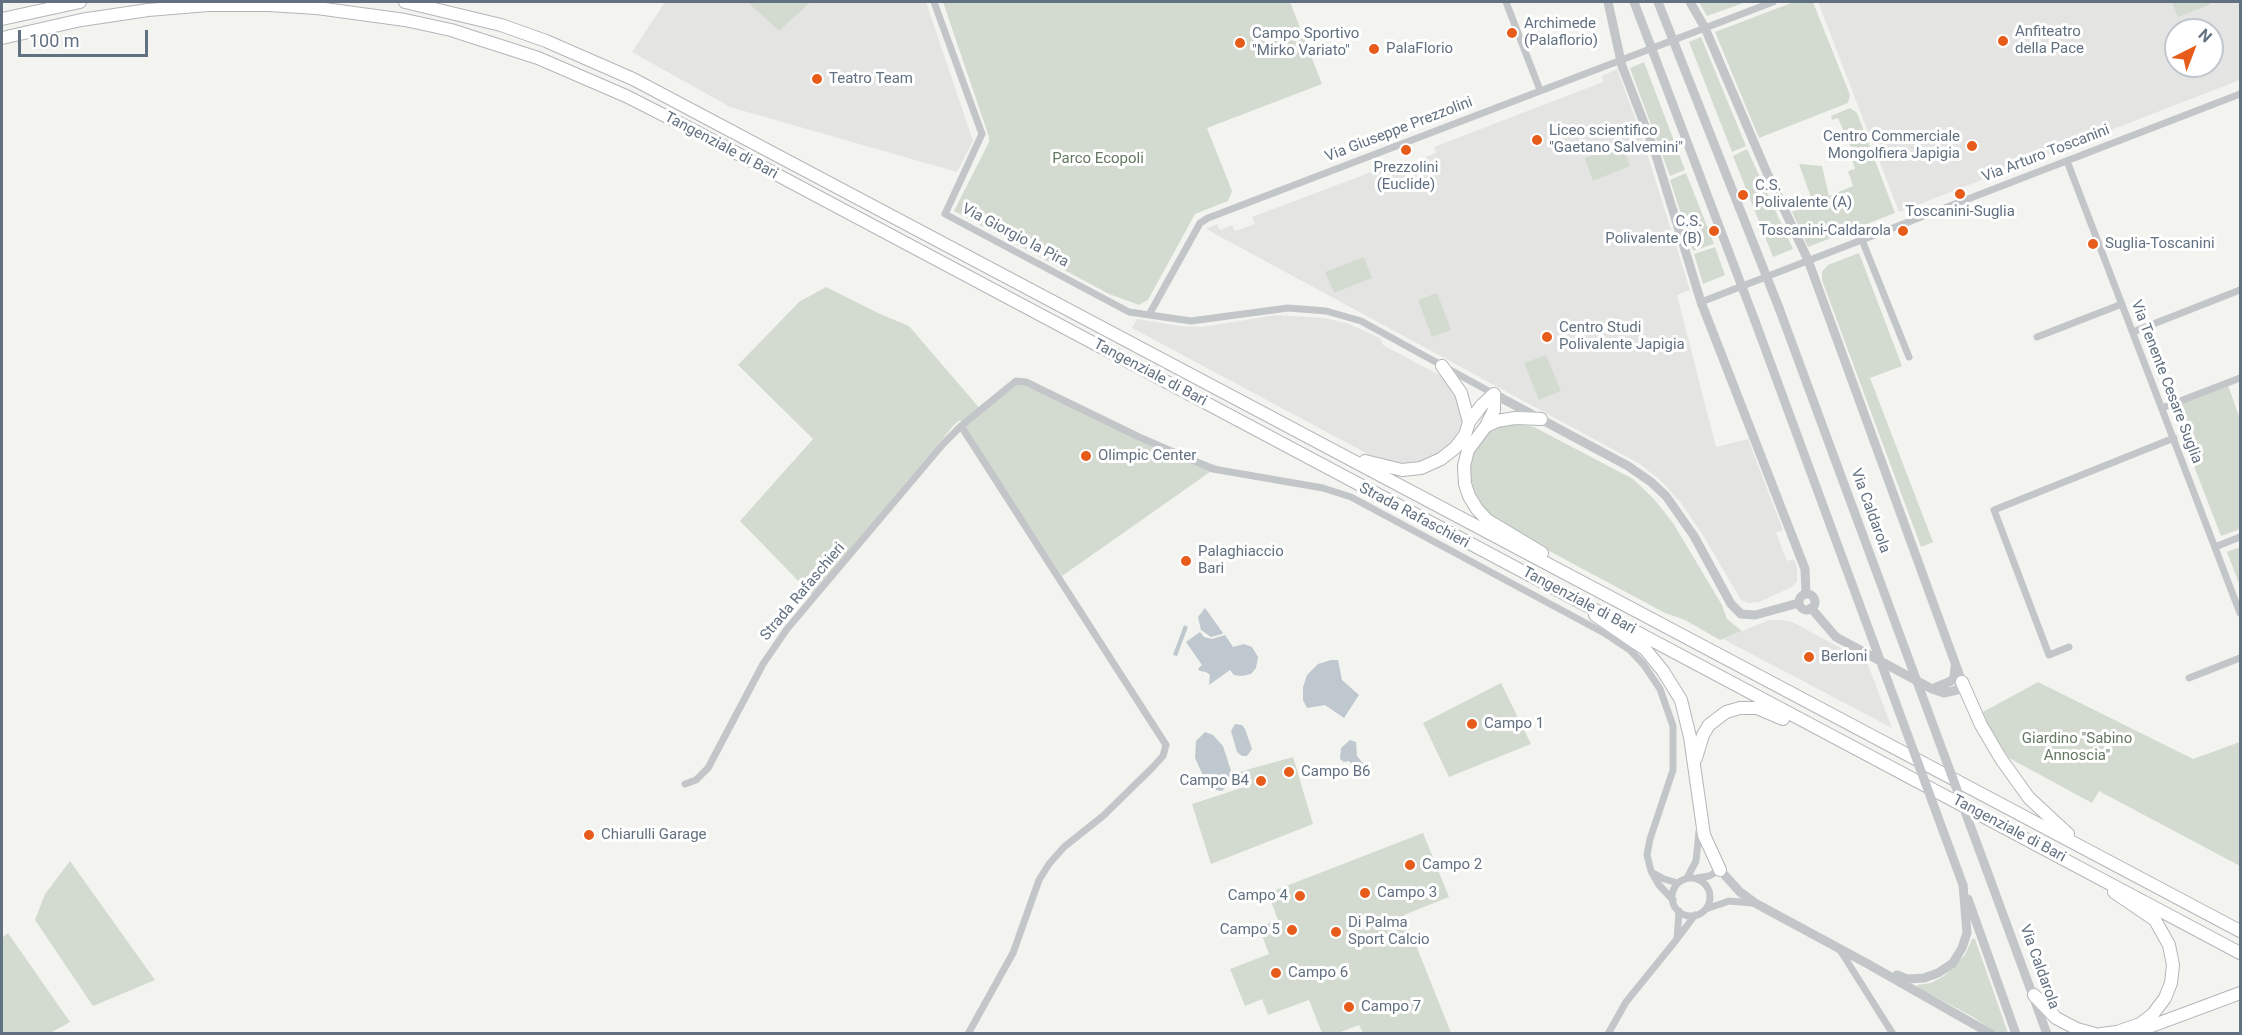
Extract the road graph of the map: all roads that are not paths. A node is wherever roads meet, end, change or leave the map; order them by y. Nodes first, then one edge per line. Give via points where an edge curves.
1 (80, 2) edge
2 (405, 2) edge
3 (934, 2) edge
4 (1506, 2) edge
5 (1608, 2) edge
6 (1634, 2) edge
7 (1658, 2) edge
8 (1690, 2) edge
9 (1773, 2) edge
10 (6, 17) edge
11 (1705, 28) junction
12 (2, 38) edge
13 (1674, 39) junction
14 (1651, 47) junction
15 (1620, 58) junction
16 (1540, 90) junction
17 (2241, 94) edge
18 (2067, 160) junction
19 (1862, 240) junction
20 (1808, 260) junction
21 (1767, 277) junction
22 (1741, 286) junction
23 (2241, 290) edge
24 (1701, 302) junction
25 (2122, 304) junction
26 (1150, 313) junction
27 (2133, 332) junction
28 (2037, 336) dead end
29 (1909, 357) dead end
30 (1442, 366) junction
31 (2240, 380) edge
32 (1494, 394) junction
33 (2162, 408) junction
34 (1540, 419) junction
35 (1469, 422) junction
36 (961, 426) junction
37 (1486, 426) junction
38 (2174, 438) junction
39 (1348, 457) junction
40 (2241, 537) edge
41 (2215, 547) junction
42 (1577, 578) junction
43 (1568, 594) junction
44 (1806, 594) junction
45 (1799, 603) junction
46 (1811, 608) junction
47 (2241, 613) edge
48 (2069, 647) dead end
49 (2241, 658) edge
50 (1956, 664) junction
51 (2189, 678) dead end
52 (1962, 682) junction
53 (1932, 688) junction
54 (1835, 738) junction
55 (1694, 768) junction
56 (685, 784) dead end
57 (1701, 817) junction
58 (2080, 845) junction
59 (2077, 865) junction
60 (1720, 870) junction
61 (1651, 871) junction
62 (1687, 878) junction
63 (1697, 879) junction
64 (1678, 883) junction
65 (1964, 885) junction
66 (1709, 891) junction
67 (1673, 900) junction
68 (1755, 903) junction
69 (1706, 909) junction
70 (1679, 911) junction
71 (1695, 915) junction
72 (2241, 931) edge
73 (1677, 939) junction
74 (1839, 948) junction
75 (2241, 952) edge
76 (1868, 964) junction
77 (2241, 993) edge
78 (2034, 995) junction
79 (968, 1034) edge
80 (1608, 1034) edge
81 (1893, 1034) edge
82 (1991, 1034) edge
83 (2016, 1034) edge
84 (2047, 1034) edge
85 (2095, 1034) edge
86 (2101, 1034) edge
87 (2132, 1034) edge

1 - 10 highway
2 - 39 highway, Tangenziale di Bari via 501,25 633,79
3 - 26 street, Via Giorgio la Pira via 982,134 945,214 1129,312
4 - 16 street
5 - 15 street
6 - 14 street
7 - 13 street, Via Caldarola
8 - 11 street, Via Caldarola
9 - 11 street, Via Giuseppe Prezzolini
11 - 13 street, Via Giuseppe Prezzolini
11 - 20 street, Via Caldarola
12 - 43 highway, Tangenziale di Bari via 148,10 269,5 405,20 451,30 538,58 693,130
13 - 14 street, Via Giuseppe Prezzolini
13 - 21 street, Via Caldarola
14 - 15 street, Via Giuseppe Prezzolini
14 - 22 street
15 - 16 street, Via Giuseppe Prezzolini
15 - 24 street via 1654,149
16 - 26 street, Via Giuseppe Prezzolini via 1208,218 1200,223
17 - 18 street, Via Arturo Toscanini
18 - 19 street, Via Arturo Toscanini
18 - 25 street, Via Tenente Cesare Suglia
19 - 20 street, Via Arturo Toscanini
19 - 29 street
20 - 21 street, Via Arturo Toscanini
20 - 50 street, Via Caldarola
21 - 22 street, Via Arturo Toscanini
21 - 78 street, Via Caldarola, bridge
22 - 24 street, Via Arturo Toscanini
22 - 65 street, bridge
23 - 27 street
24 - 44 street via 1805,569
25 - 27 street, Via Tenente Cesare Suglia
25 - 28 street
26 - 30 street via 1191,321 1288,308 1326,311 1361,321
27 - 33 street, Via Tenente Cesare Suglia
30 - 32 street
30 - 35 highway via 1461,393
31 - 33 street
32 - 34 street
32 - 35 highway
32 - 37 highway via 1494,410
33 - 38 street, Via Tenente Cesare Suglia
34 - 37 highway via 1515,418
34 - 45 street via 1652,482 1689,528 1731,604 1741,614 1755,615
35 - 39 highway via 1455,448 1421,468 1402,470
36 - 56 street, Strada Rafaschieri via 787,629 763,664 708,768
36 - 61 street, Strada Rafaschieri via 1016,381 1026,382 1213,469 1337,491 1606,634 1644,665 1660,689 1674,726 1673,770 1647,850
36 - 79 street via 1166,745 1163,756 1144,776 1049,864 1039,880 1019,939
37 - 42 highway via 1468,450 1464,466 1467,490 1477,510
38 - 41 street, Via Tenente Cesare Suglia
38 - 48 street via 1994,510 2049,656
39 - 42 highway, Tangenziale di Bari
40 - 41 street
41 - 47 street, Via Tenente Cesare Suglia
42 - 58 highway, Tangenziale di Bari
43 - 54 highway, Tangenziale di Bari
43 - 55 highway via 1646,649 1663,671 1681,700
44 - 45 street
44 - 46 street via 1814,599
45 - 46 street via 1804,609
46 - 53 street via 1836,637
49 - 51 street
50 - 52 street, Via Caldarola
50 - 53 street via 1954,678
52 - 53 street via 1957,690 1944,693
52 - 58 highway via 1981,725 2029,798
54 - 55 highway via 1818,738 1757,708 1740,708 1726,712 1709,725
54 - 59 highway, Tangenziale di Bari
55 - 57 highway
57 - 60 highway via 1706,841
57 - 62 street via 1696,861
58 - 72 highway, Tangenziale di Bari
59 - 75 highway, Tangenziale di Bari
59 - 86 highway via 2155,920 2169,945 2173,965 2165,998 2153,1014 2140,1024
60 - 63 street
60 - 66 street
60 - 68 street
61 - 64 street
61 - 67 street
62 - 63 street
62 - 64 street
63 - 66 street
64 - 67 street
65 - 76 street via 1967,933 1953,963 1938,973 1907,979
65 - 83 street
66 - 69 street
67 - 70 street
68 - 69 street via 1729,901
68 - 74 street
69 - 71 street
70 - 71 street
70 - 73 street
71 - 73 street
73 - 80 street via 1626,1002
74 - 76 street
74 - 81 street
76 - 82 street
77 - 87 highway
78 - 84 street, Via Caldarola
78 - 85 highway via 2056,1018

